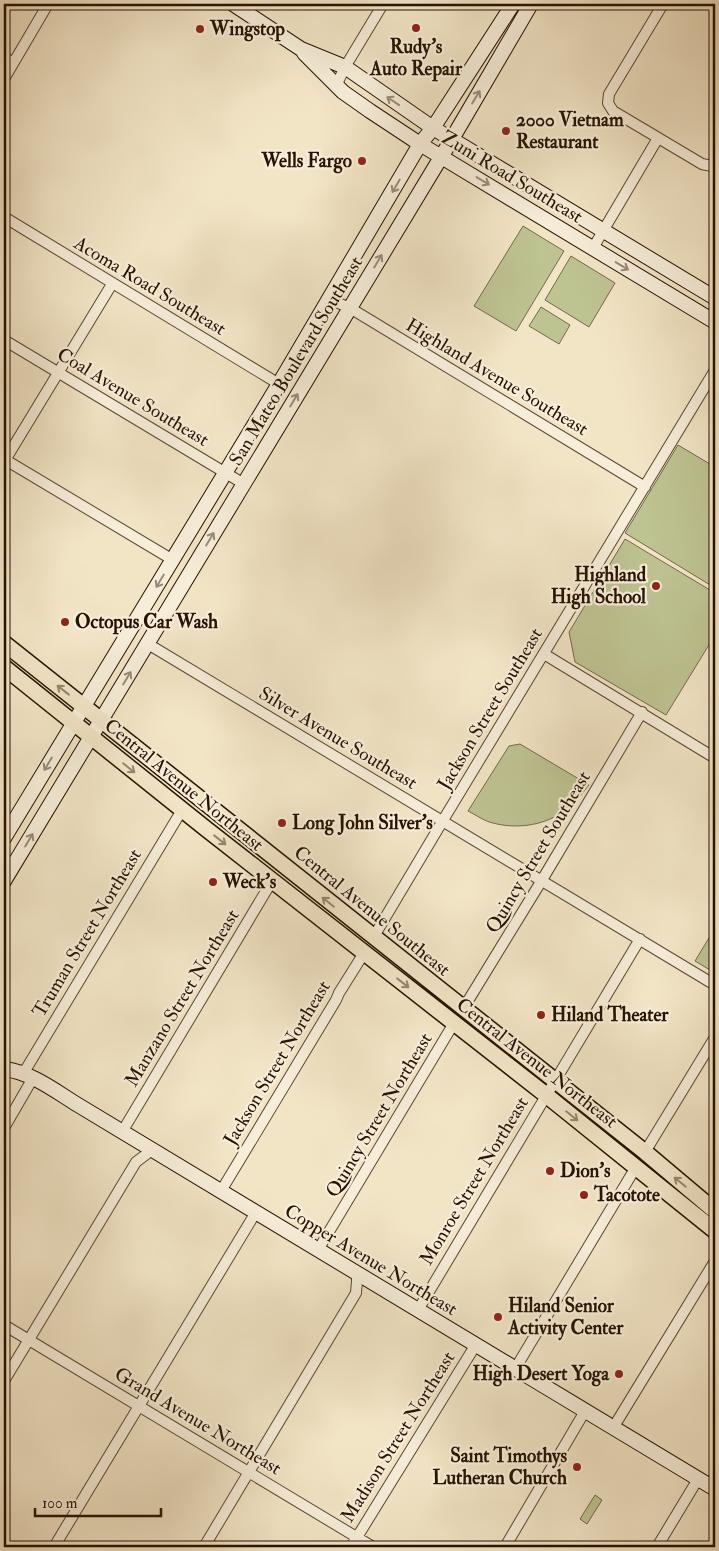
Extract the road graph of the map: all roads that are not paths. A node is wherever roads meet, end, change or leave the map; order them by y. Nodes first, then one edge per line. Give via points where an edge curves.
1 (48, 4) edge
2 (234, 4) edge
3 (383, 4) edge
4 (513, 4) edge
5 (531, 4) edge
6 (663, 4) edge
7 (301, 48) junction
8 (4, 57) edge
9 (13, 63) junction
10 (345, 68) junction
11 (4, 79) edge
12 (336, 86) junction
13 (434, 128) junction
14 (658, 138) junction
15 (452, 139) junction
16 (420, 144) junction
17 (441, 156) junction
18 (715, 165) edge
19 (4, 217) edge
20 (603, 231) junction
21 (593, 248) junction
22 (112, 284) junction
23 (329, 298) junction
24 (715, 298) edge
25 (350, 308) junction
26 (715, 322) edge
27 (4, 340) edge
28 (715, 370) edge
29 (58, 372) junction
30 (279, 384) junction
31 (4, 461) edge
32 (225, 473) junction
33 (244, 484) junction
34 (645, 487) junction
35 (173, 560) junction
36 (4, 643) edge
37 (148, 644) junction
38 (544, 654) junction
39 (4, 667) edge
40 (84, 706) junction
41 (642, 712) junction
42 (101, 720) junction
43 (74, 722) junction
44 (92, 737) junction
45 (715, 758) edge
46 (182, 810) junction
47 (442, 821) junction
48 (4, 838) edge
49 (542, 880) junction
50 (4, 881) edge
51 (272, 881) junction
52 (373, 938) junction
53 (640, 939) junction
54 (364, 953) junction
55 (715, 985) edge
56 (463, 1009) junction
57 (454, 1023) junction
58 (715, 1036) edge
59 (4, 1069) edge
60 (28, 1076) junction
61 (554, 1081) junction
62 (546, 1096) junction
63 (4, 1128) edge
64 (122, 1132) junction
65 (136, 1140) junction
66 (152, 1150) junction
67 (645, 1152) junction
68 (136, 1162) junction
69 (636, 1167) junction
70 (221, 1191) junction
71 (715, 1211) edge
72 (256, 1212) junction
73 (715, 1231) edge
74 (318, 1250) junction
75 (715, 1261) edge
76 (356, 1273) junction
77 (377, 1286) junction
78 (356, 1293) junction
79 (418, 1310) junction
80 (4, 1325) edge
81 (28, 1340) junction
82 (476, 1346) junction
83 (515, 1369) junction
84 (4, 1381) edge
85 (139, 1406) junction
86 (585, 1411) junction
87 (614, 1428) junction
88 (249, 1473) junction
89 (698, 1479) junction
90 (714, 1486) edge
91 (357, 1538) junction
92 (54, 1547) edge
93 (204, 1547) edge
94 (351, 1547) edge
95 (373, 1547) edge
96 (504, 1547) edge
97 (657, 1547) edge

1 - 9 street
2 - 7 main road, Zuni Road Southeast
3 - 10 street
4 - 13 main road, San Mateo Boulevard Southeast
15 -> 5 main road, San Mateo Boulevard Southeast
6 - 14 street via 609,94 608,103 612,111
7 - 10 main road, Zuni Road Southeast
7 - 12 main road, Zuni Road Southeast
8 - 9 street
9 - 11 street
10 - 12 street
13 -> 10 main road, Zuni Road Southeast
12 - 16 main road, Zuni Road Southeast
13 - 15 main road, Zuni Road Southeast
13 - 16 main road, San Mateo Boulevard Southeast
14 - 18 street via 702,164
14 - 20 street
15 - 17 main road, San Mateo Boulevard Southeast
15 - 20 main road, Zuni Road Southeast
16 - 17 main road, Zuni Road Southeast
16 -> 23 main road, San Mateo Boulevard Southeast
17 -> 21 main road, Zuni Road Southeast
25 -> 17 main road, San Mateo Boulevard Southeast
19 - 22 street, Acoma Road Southeast
20 - 21 street
20 - 24 main road, Zuni Road Southeast
21 -> 26 main road, Zuni Road Southeast
22 - 29 street
22 - 30 street, Acoma Road Southeast
23 - 25 street, Highland Avenue Southeast
23 - 30 main road, San Mateo Boulevard Southeast
33 -> 25 main road, San Mateo Boulevard Southeast
25 - 34 street, Highland Avenue Southeast
27 - 29 street, Coal Avenue Southeast
28 - 34 street, Jackson Street Southeast
29 - 31 street
29 - 32 street, Coal Avenue Southeast
30 - 32 main road, San Mateo Boulevard Southeast
31 - 35 street
32 - 33 street, Coal Avenue Southeast
32 - 35 main road, San Mateo Boulevard Southeast
37 -> 33 main road, San Mateo Boulevard Southeast
34 - 38 street, Jackson Street Southeast
35 -> 40 main road, San Mateo Boulevard Southeast
40 -> 36 main road, Central Avenue Southeast
42 -> 37 main road, San Mateo Boulevard Southeast
37 - 47 street, Silver Avenue Southeast
38 - 41 street
38 - 47 street, Jackson Street Southeast
39 - 43 main road, Central Avenue Northeast
40 - 42 main road, Central Avenue Southeast
40 - 43 main road, San Mateo Boulevard Southeast
41 - 45 street
41 - 49 street, Quincy Street Southeast
42 - 44 main road, San Mateo Boulevard Southeast
52 -> 42 main road, Central Avenue Southeast
43 - 44 main road, Central Avenue Northeast
43 -> 48 main road, San Mateo Boulevard Southeast
44 -> 46 main road, Central Avenue Northeast
50 -> 44 main road, San Mateo Boulevard Southeast
46 -> 51 main road, Central Avenue Northeast
46 - 60 street, Truman Street Northeast
47 - 49 street, Silver Avenue Southeast
47 - 52 street, Jackson Street Southeast
49 - 53 street, Silver Avenue Southeast
49 - 56 street, Quincy Street Southeast
51 - 54 main road, Central Avenue Northeast
51 - 64 street, Manzano Street Northeast
52 - 56 main road, Central Avenue Southeast
53 - 55 street, Silver Avenue Southeast
53 - 61 street, Monroe Street Northeast
54 -> 57 main road, Central Avenue Northeast
54 - 70 street, Jackson Street Northeast
56 - 61 main road, Central Avenue Southeast
57 - 62 main road, Central Avenue Northeast
57 - 74 street, Quincy Street Northeast
58 - 67 street
59 - 60 main road, Copper Avenue Northeast
60 - 63 street, Truman Street Northeast
60 - 64 main road, Copper Avenue Northeast
61 - 62 street, Monroe Street Northeast
61 - 67 main road, Central Avenue Southeast
62 -> 69 main road, Central Avenue Northeast
62 - 79 street, Monroe Street Northeast
64 - 65 main road, Copper Avenue Northeast
65 - 66 main road, Copper Avenue Northeast
65 - 68 street
66 - 68 street
66 - 70 main road, Copper Avenue Northeast
71 -> 67 main road, Central Avenue Southeast
68 - 81 street
69 - 73 main road, Central Avenue Northeast
69 - 83 street
70 - 72 main road, Copper Avenue Northeast
72 - 74 main road, Copper Avenue Northeast
72 - 85 street
74 - 76 main road, Copper Avenue Northeast
75 - 87 street
76 - 77 main road, Copper Avenue Northeast
76 - 78 street
77 - 78 street via 364,1287
77 - 79 main road, Copper Avenue Northeast
78 - 88 street
79 - 82 main road, Copper Avenue Northeast
80 - 81 street, Grand Avenue Northeast
81 - 84 street
81 - 85 street, Grand Avenue Northeast
82 - 83 main road, Copper Avenue Northeast
82 - 91 street, Madison Street Northeast
83 - 86 main road, Copper Avenue Northeast
85 - 88 street, Grand Avenue Northeast
85 - 92 street
86 - 87 main road, Copper Avenue Northeast
86 - 96 street
87 - 89 main road, Copper Avenue Northeast
88 - 91 street, Grand Avenue Northeast
88 - 93 street
89 - 90 main road, Copper Avenue Northeast
89 - 97 street
91 - 94 street, Madison Street Northeast
91 - 95 street, Grand Avenue Northeast

